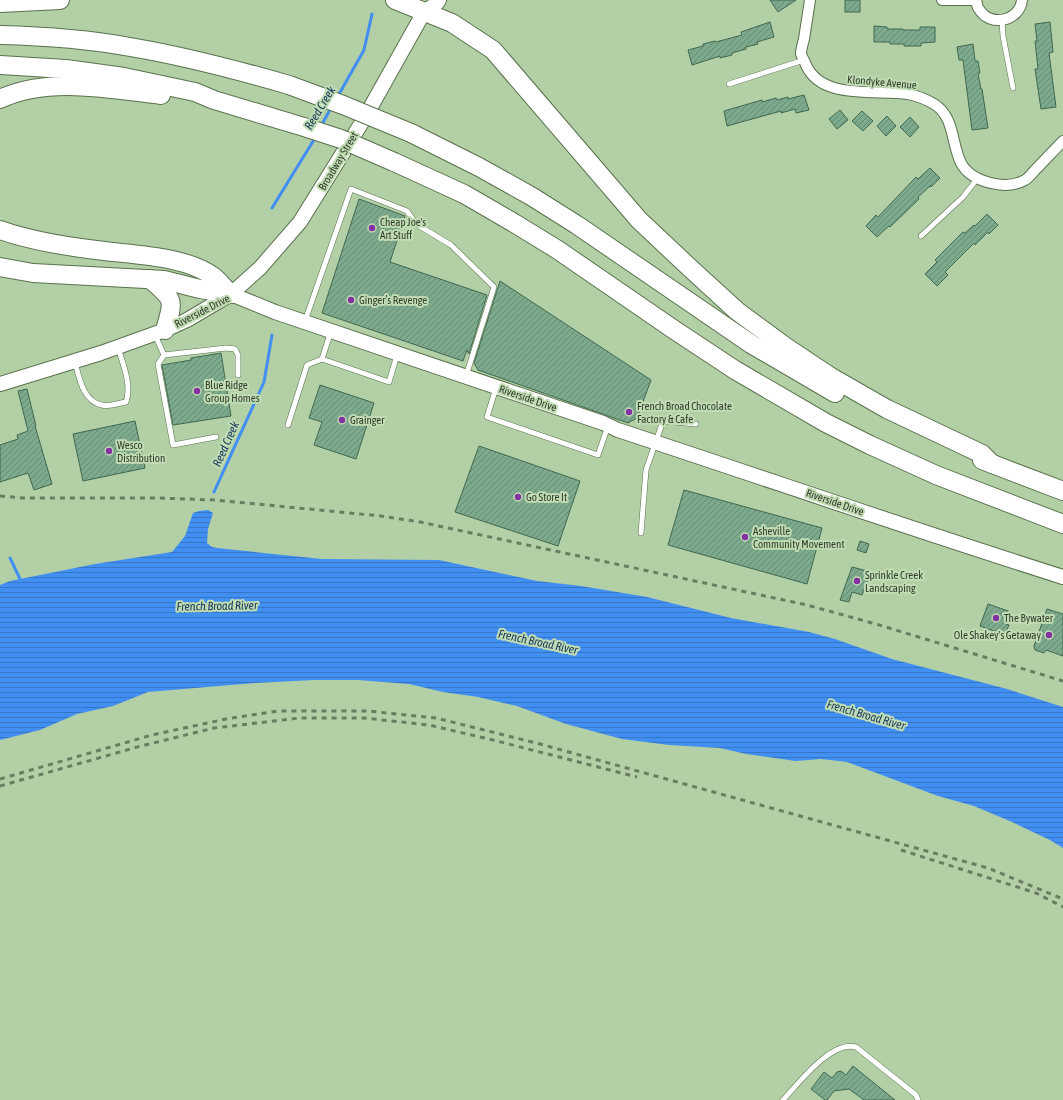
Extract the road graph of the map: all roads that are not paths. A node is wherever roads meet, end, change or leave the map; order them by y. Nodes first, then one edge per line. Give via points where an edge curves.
1 (60, 0) edge
2 (396, 0) edge
3 (439, 0) edge
4 (810, 0) edge
5 (942, 0) edge
6 (976, 0) edge
7 (1022, 0) edge
8 (0, 3) edge
9 (424, 6) edge
10 (1002, 20) junction
11 (0, 35) edge
12 (804, 60) junction
13 (0, 65) edge
14 (729, 84) dead end
15 (1013, 88) dead end
16 (0, 99) edge
17 (214, 100) junction
18 (1063, 141) edge
19 (977, 179) junction
20 (0, 230) edge
21 (921, 236) dead end
22 (0, 266) edge
23 (150, 279) junction
24 (231, 294) junction
25 (304, 322) junction
26 (331, 331) junction
27 (160, 332) junction
28 (118, 347) junction
29 (398, 354) junction
30 (164, 356) junction
31 (322, 359) junction
32 (75, 361) junction
33 (238, 375) dead end
34 (465, 377) junction
35 (0, 384) edge
36 (496, 387) junction
37 (696, 424) dead end
38 (288, 425) dead end
39 (608, 425) junction
40 (216, 437) dead end
41 (655, 442) junction
42 (992, 464) junction
43 (1063, 492) edge
44 (1063, 524) edge
45 (641, 533) dead end
46 (1063, 577) edge
47 (783, 1100) edge
48 (918, 1100) edge

1 - 8 highway
2 - 9 highway
3 - 9 main road, Broadway Street via 437,3
4 - 12 street via 801,54
5 - 6 street
6 - 10 street via 985,16 993,20
7 - 10 street via 1018,11
9 - 24 main road, Broadway Street via 364,119 300,222 260,268
9 - 42 highway via 493,50 640,220 737,311 831,377 887,409 982,454
10 - 15 lane
11 - 42 highway, bridge via 66,38 129,46 215,64 289,85 412,133 531,196 751,344 797,372 914,433
12 - 14 lane
12 - 19 street, Klondyke Avenue via 818,80 828,86 843,90 908,94 936,105 947,118 961,163 970,175
13 - 17 highway via 66,69 124,77 195,92
16 - 17 highway via 41,86 64,86 125,91 191,101
17 - 44 highway, bridge via 341,139 464,194 558,250 735,370 826,423 936,475
18 - 19 street, Klondyke Avenue via 1025,180 1012,184 996,184
19 - 21 lane via 963,197
20 - 24 highway via 29,239 180,262 213,277
22 - 23 highway via 33,273
23 - 24 highway
23 - 27 highway via 167,293 171,302 171,310
24 - 25 main road, Riverside Drive
24 - 27 main road, Riverside Drive via 187,320
25 - 26 main road, Riverside Drive
25 - 34 lane via 351,189 406,211 416,224 451,245 494,287
26 - 29 main road, Riverside Drive
26 - 31 lane
27 - 28 main road, Riverside Drive
27 - 30 lane
28 - 32 main road, Riverside Drive
28 - 32 lane via 128,387 126,402 101,405 89,399 82,386
29 - 31 lane via 390,382
29 - 34 main road, Riverside Drive
30 - 33 lane via 235,349 238,355
30 - 40 lane via 158,364 173,445
31 - 38 lane via 307,365
32 - 35 main road, Riverside Drive
34 - 36 main road, Riverside Drive
36 - 39 main road, Riverside Drive
36 - 39 lane via 487,417 591,453 598,455
37 - 41 lane via 663,421
39 - 41 main road, Riverside Drive
41 - 45 lane via 646,470
41 - 46 main road, Riverside Drive
42 - 43 highway
47 - 48 lane via 821,1060 838,1050 852,1046 916,1095

